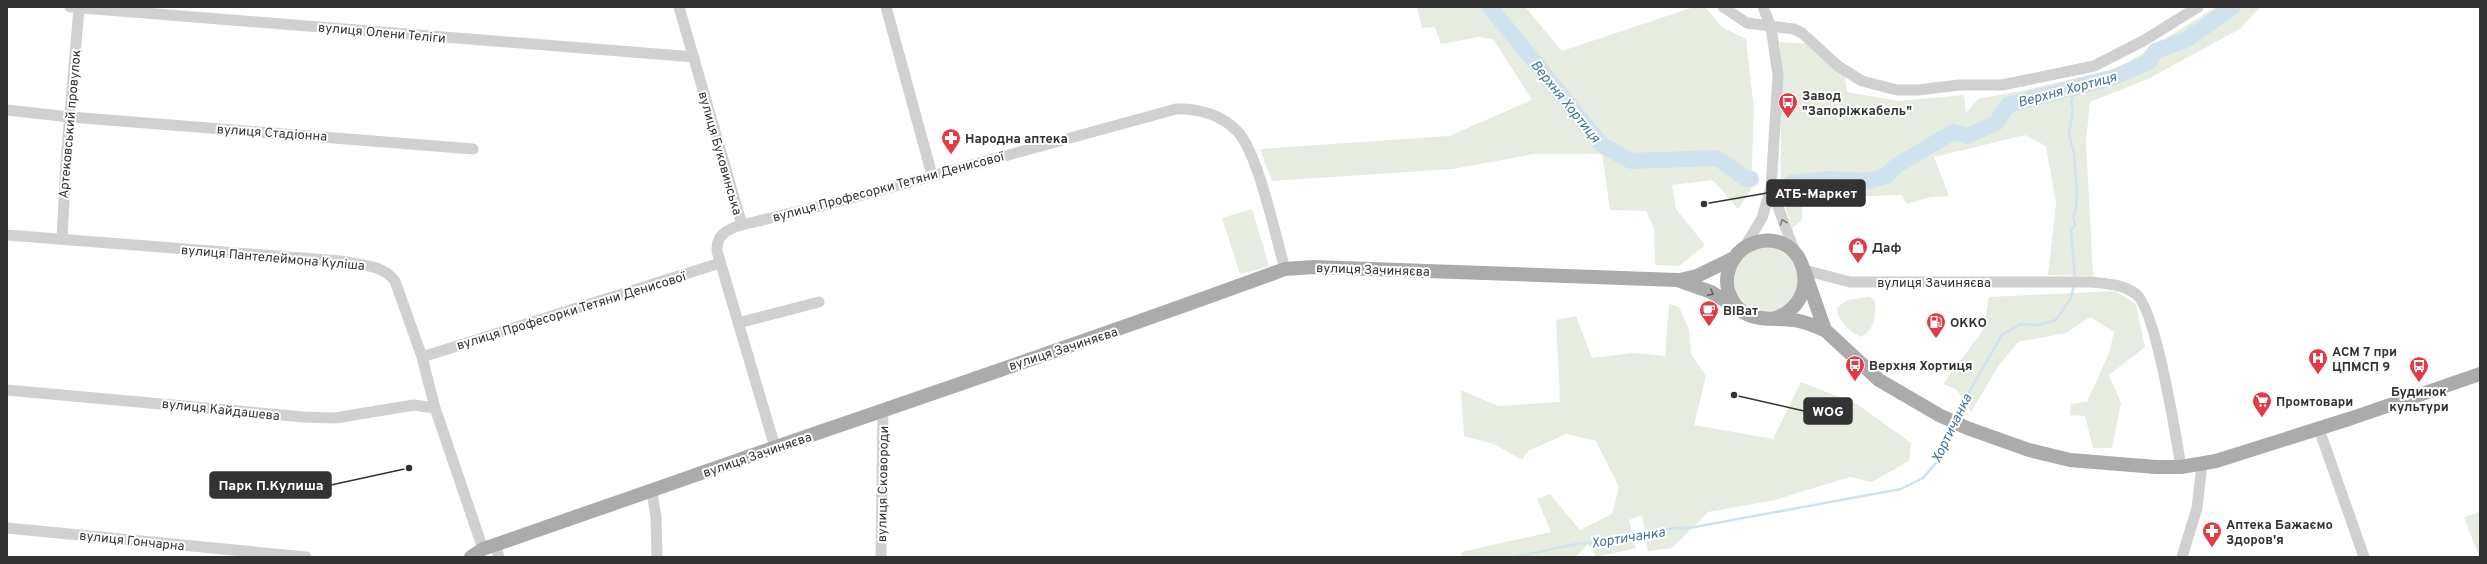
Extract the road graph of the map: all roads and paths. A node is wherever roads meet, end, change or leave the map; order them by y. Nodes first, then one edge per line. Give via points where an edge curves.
1 (74, 7) edge
2 (679, 7) edge
3 (886, 7) edge
4 (1723, 7) edge
5 (1763, 7) edge
6 (2198, 7) edge
7 (1771, 27) junction
8 (694, 57) junction
9 (7, 110) edge
10 (70, 117) junction
11 (473, 149) dead end
12 (932, 175) junction
13 (1771, 188) junction
14 (742, 225) junction
15 (7, 235) edge
16 (62, 239) junction
17 (1744, 248) junction
18 (1796, 255) junction
19 (1734, 258) junction
20 (720, 263) junction
21 (1285, 269) junction
22 (1804, 270) junction
23 (1677, 280) junction
24 (819, 302) dead end
25 (1742, 312) junction
26 (1773, 319) junction
27 (738, 323) junction
28 (1825, 330) junction
29 (422, 357) junction
30 (2480, 374) edge
31 (7, 390) edge
32 (435, 408) junction
33 (883, 412) junction
34 (2319, 429) junction
35 (775, 447) junction
36 (2202, 464) junction
37 (2181, 467) junction
38 (652, 491) junction
39 (7, 528) edge
40 (492, 550) edge
41 (306, 557) edge
42 (471, 557) edge
43 (657, 557) edge
44 (881, 557) edge
45 (2182, 557) edge
46 (2364, 557) edge

1 - 8 street, вулиця Олени Теліги
1 - 10 street, Артековський провулок
2 - 8 street, вулиця Буковинська
3 - 12 street
4 - 7 street via 1747,23
5 - 7 street
6 - 7 street via 2143,41 2094,66 2002,85 1959,85 1918,90 1897,90 1862,81 1838,66 1802,33 1794,29
7 - 13 street via 1778,75
8 - 14 street, вулиця Буковинська
9 - 10 street, вулиця Стадіонна
10 - 11 street, вулиця Стадіонна
10 - 16 street, Артековський провулок
12 - 14 street, вулиця Професорки Тетяни Денисової
12 - 21 street, вулиця Професорки Тетяни Денисової via 1176,109 1211,114 1239,133 1252,158
13 - 17 street via 1762,218
18 -> 13 street
14 - 20 street, вулиця Буковинська via 726,230 718,241
15 - 16 street, вулиця Пантелеймона Куліша
16 - 29 street, вулиця Пантелеймона Куліша via 340,261 378,268 388,273 395,281
17 - 18 main road via 1768,241 1783,245
17 - 19 main road
18 - 22 main road
19 - 23 main road via 1697,276
19 - 25 main road via 1727,274 1727,286 1731,298
20 - 27 street, вулиця Буковинська
20 - 29 street, вулиця Професорки Тетяни Денисової
21 - 23 main road, вулиця Зачиняєва via 1314,267
21 - 33 main road, вулиця Зачиняєва via 1106,335 996,370
22 - 26 main road via 1805,286 1799,301 1788,313
22 - 28 main road
22 - 37 street, вулиця Зачиняєва via 1850,282 2081,282 2119,286 2136,295 2142,302 2167,390
23 -> 25 main road via 1711,292
24 - 27 street
25 - 26 main road via 1757,318
26 - 28 main road via 1793,320
27 - 35 street, вулиця Буковинська
28 - 37 main road via 1879,380 1967,428 2029,450 2070,460
29 - 32 street, вулиця Пантелеймона Куліша
30 - 34 main road
31 - 32 street, вулиця Кайдашева via 304,417 336,418 414,405
32 - 40 street, вулиця Пантелеймона Куліша
33 - 35 main road, вулиця Зачиняєва
33 - 44 street, вулиця Сковороди
34 - 36 main road
34 - 46 street
35 - 38 main road, вулиця Зачиняєва
36 - 37 main road
36 - 45 street via 2198,508
38 - 40 main road, вулиця Зачиняєва
38 - 43 street via 656,517
39 - 41 street, вулиця Гончарна
40 - 42 main road, вулиця Зачиняєва

